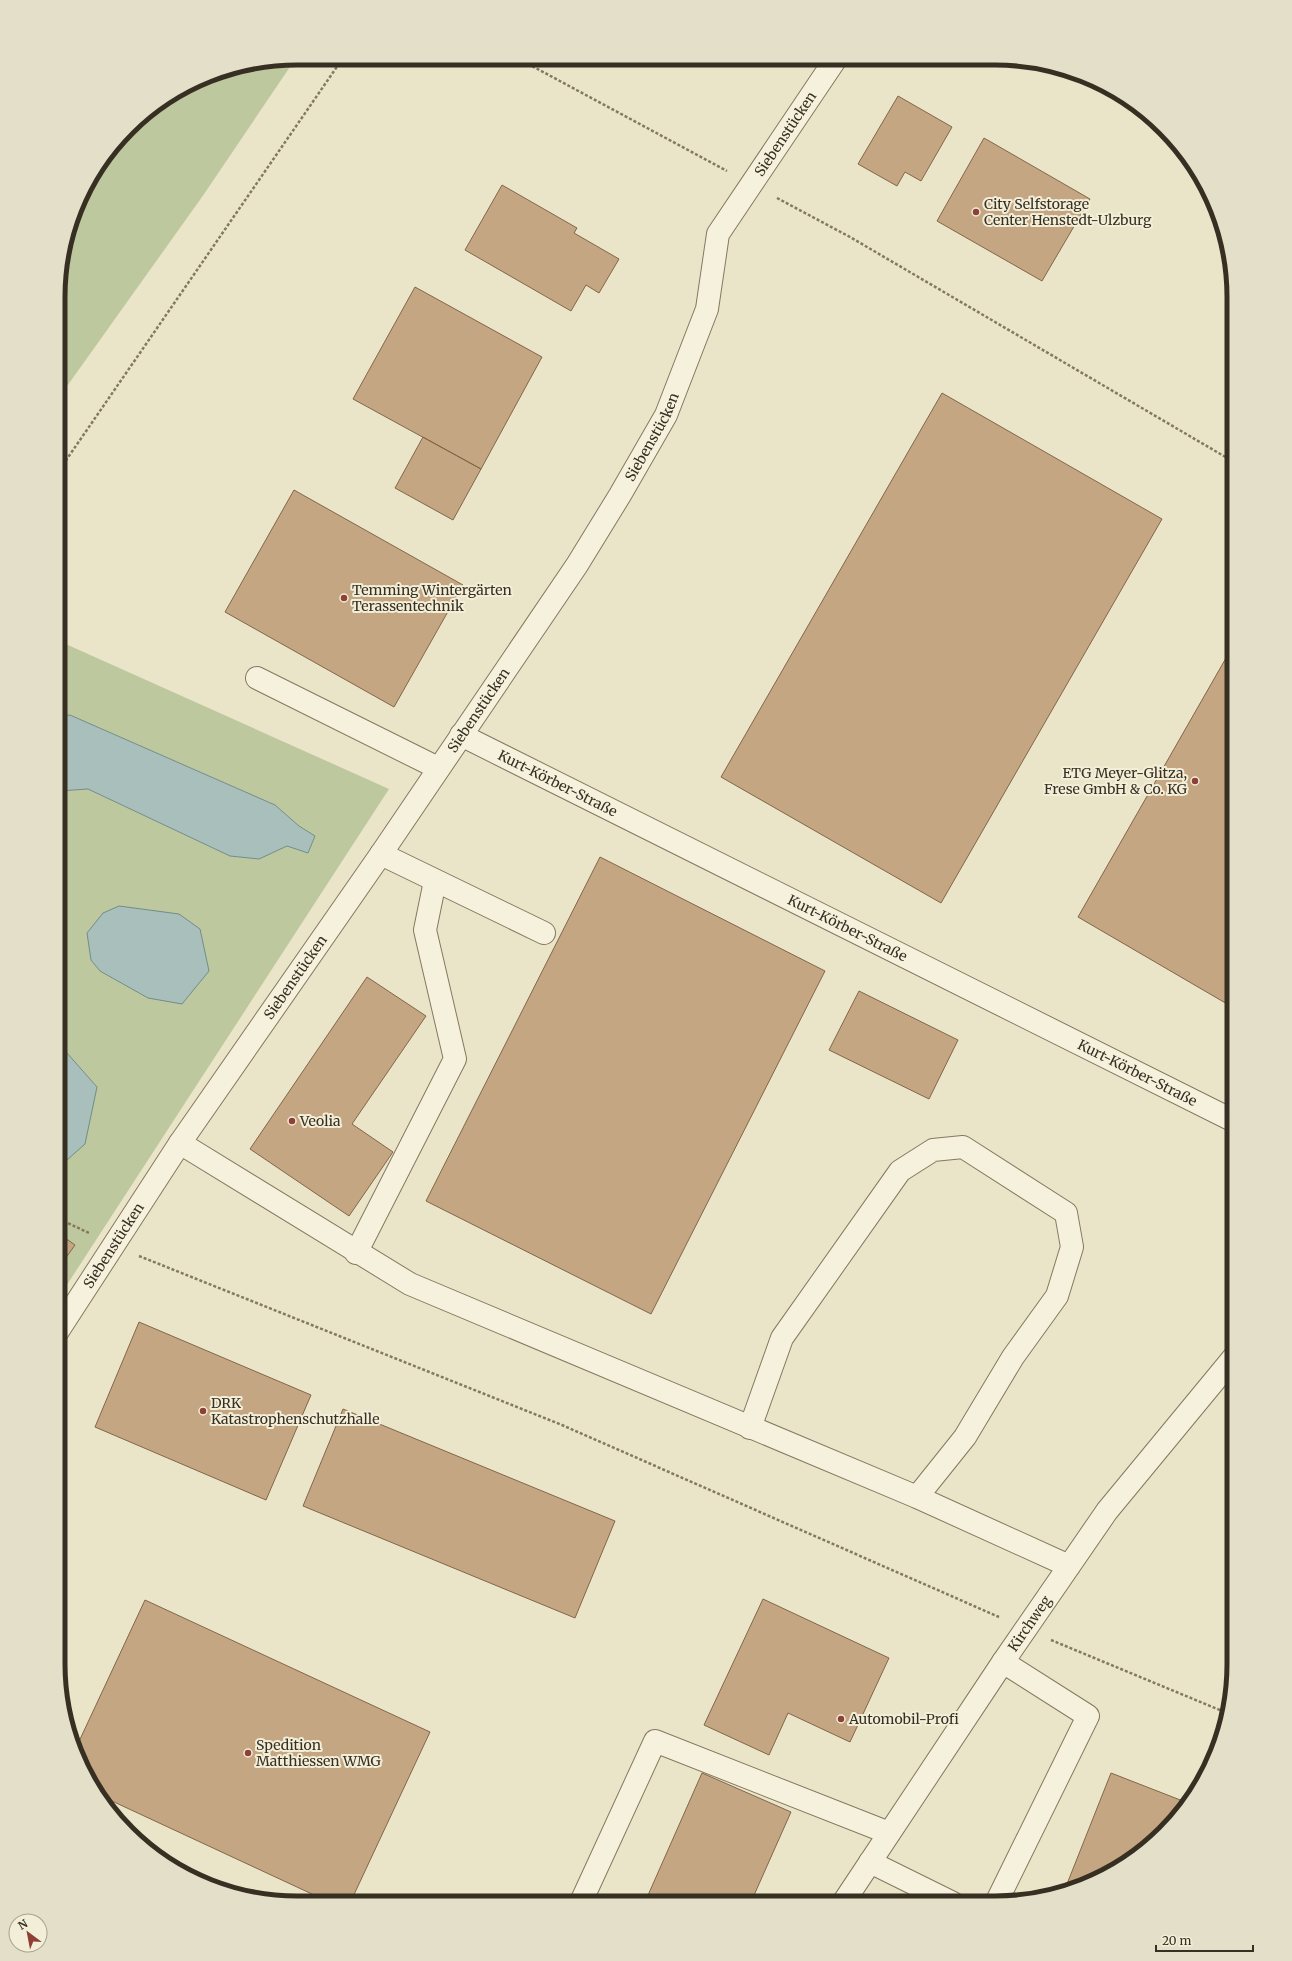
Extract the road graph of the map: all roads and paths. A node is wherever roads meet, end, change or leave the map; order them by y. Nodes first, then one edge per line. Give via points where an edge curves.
1 (338, 65) edge
2 (530, 65) edge
3 (832, 65) edge
4 (751, 184) junction
5 (1227, 458) edge
6 (65, 462) edge
7 (257, 678) dead end
8 (461, 734) junction
9 (438, 768) junction
10 (381, 854) junction
11 (435, 881) junction
12 (544, 933) dead end
13 (1227, 1117) edge
14 (180, 1143) junction
15 (65, 1222) edge
16 (113, 1245) junction
17 (356, 1253) junction
18 (65, 1320) edge
19 (1227, 1365) edge
20 (750, 1428) junction
21 (917, 1498) junction
22 (1069, 1566) junction
23 (1025, 1630) junction
24 (1003, 1662) junction
25 (1222, 1711) edge
26 (889, 1833) junction
27 (870, 1862) junction
28 (584, 1896) edge
29 (848, 1896) edge
30 (939, 1896) edge
31 (999, 1896) edge

1 - 6 path
2 - 4 path
3 - 4 street, Siebenstücken
4 - 5 path via 850,238
4 - 8 street, Siebenstücken via 718,234 707,309 666,415 577,565
7 - 9 street
8 - 9 street, Siebenstücken
8 - 13 street, Kurt-Körber-Straße
9 - 10 street, Siebenstücken
10 - 11 street
10 - 14 street, Siebenstücken
11 - 12 street
11 - 17 street via 425,930 455,1059
14 - 16 street, Siebenstücken
14 - 17 street
15 - 16 path
16 - 18 street, Siebenstücken
16 - 23 path via 562,1425 945,1592
17 - 20 street via 410,1284
19 - 22 street, Kirchweg via 1107,1511
20 - 21 street
20 - 21 street via 782,1338 900,1171 933,1150 963,1147 1066,1213 1072,1246 1056,1296 1013,1357 965,1437
21 - 22 street
22 - 23 street, Kirchweg
23 - 24 street, Kirchweg
23 - 25 path
24 - 26 street, Kirchweg
24 - 31 street via 1088,1716
26 - 27 street, Kirchweg
26 - 28 street via 655,1741
27 - 29 street, Kirchweg
27 - 30 street

